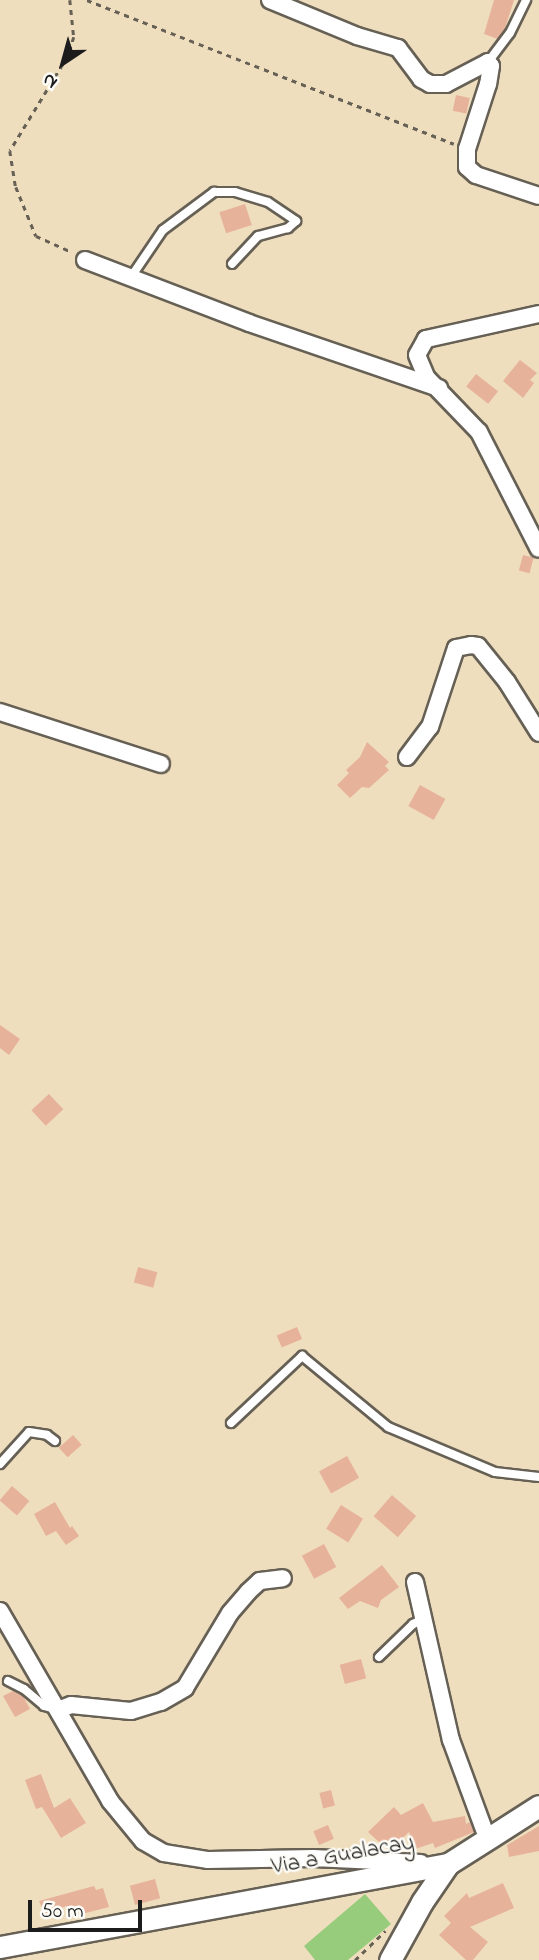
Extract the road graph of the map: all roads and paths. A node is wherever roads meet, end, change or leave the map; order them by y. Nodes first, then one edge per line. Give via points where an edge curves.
1 (70, 0) edge
2 (87, 0) edge
3 (270, 0) edge
4 (526, 0) edge
5 (488, 62) junction
6 (467, 149) junction
7 (539, 196) edge
8 (85, 260) joint
9 (232, 264) dead end
10 (131, 277) junction
11 (539, 314) edge
12 (439, 388) junction
13 (539, 549) edge
14 (0, 712) edge
15 (539, 733) edge
16 (407, 757) dead end
17 (161, 764) dead end
18 (231, 1423) dead end
19 (55, 1441) dead end
20 (0, 1464) edge
21 (539, 1478) edge
22 (283, 1578) dead end
23 (415, 1581) dead end
24 (426, 1618) junction
25 (2, 1622) edge
26 (379, 1657) dead end
27 (8, 1681) dead end
28 (58, 1710) junction
29 (539, 1806) edge
30 (487, 1838) junction
31 (448, 1864) junction
32 (0, 1947) edge
33 (390, 1960) edge

1 - 8 path via 75,37 68,56 10,151 16,187 36,236
2 - 6 path
3 - 5 street via 398,48 430,84 446,84
4 - 5 lane via 510,33
5 - 6 street via 488,85
6 - 7 street via 467,167 475,175
8 - 10 street
9 - 10 lane via 258,236 288,228 296,221 268,202 235,192 214,192 163,230
10 - 12 street
11 - 12 street via 426,339 417,355 427,378
12 - 13 street via 479,432
14 - 17 street
15 - 16 street via 507,682 478,646 471,645 456,648 430,727
18 - 21 lane via 302,1356 387,1427 495,1472
19 - 20 lane via 29,1432
22 - 28 street via 260,1581 248,1592 184,1688 161,1702 131,1711 71,1705
23 - 24 street
24 - 26 lane via 413,1623
24 - 30 street via 451,1740
25 - 28 street
27 - 28 lane via 44,1706
28 - 31 street via 110,1801 142,1841 164,1853 208,1860 313,1858
29 - 30 street
30 - 31 street
31 - 32 street, Via a Gualacay
31 - 33 street

